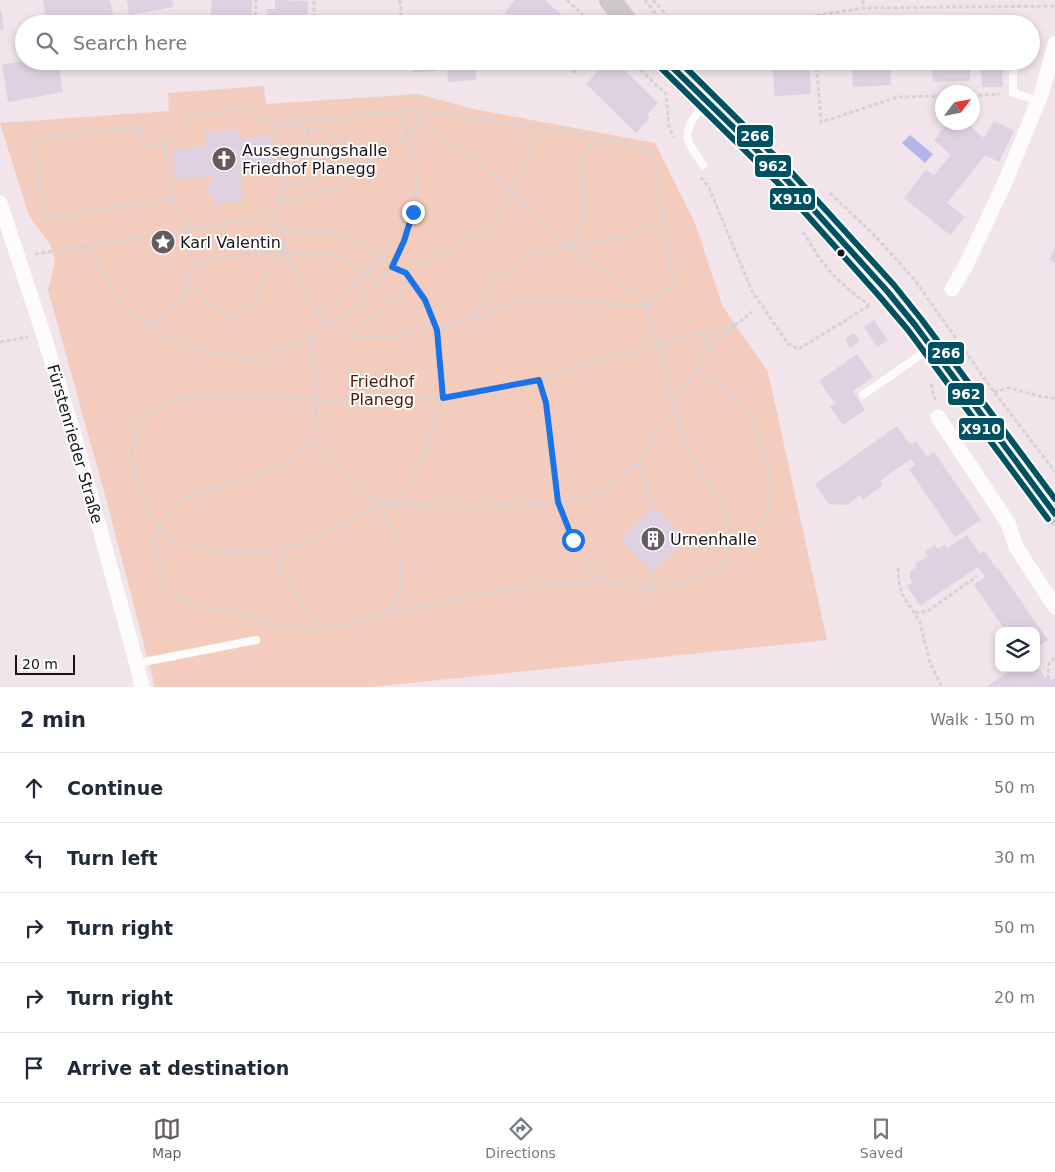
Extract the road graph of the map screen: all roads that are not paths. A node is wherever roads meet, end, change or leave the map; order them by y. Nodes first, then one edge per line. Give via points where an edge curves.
1 (610, 0) edge
2 (622, 15) edge
3 (1055, 44) edge
4 (675, 70) edge
5 (1013, 70) edge
6 (1039, 101) junction
7 (708, 102) junction
8 (703, 165) dead end
9 (0, 203) edge
10 (952, 289) dead end
11 (930, 348) junction
12 (863, 394) dead end
13 (938, 417) dead end
14 (1055, 514) edge
15 (1055, 607) edge
16 (256, 640) dead end
17 (137, 665) junction
18 (142, 687) edge

1 - 2 main road
3 - 6 street
4 - 7 main road
5 - 6 lane via 1013,93
6 - 10 street via 1006,180
7 - 8 lane via 689,128 688,141
7 - 11 main road via 855,255
9 - 17 street, Fürstenrieder Straße via 77,447
11 - 12 lane
11 - 14 main road
13 - 15 street via 1008,523 1016,547
16 - 17 lane
17 - 18 street, Fürstenrieder Straße

